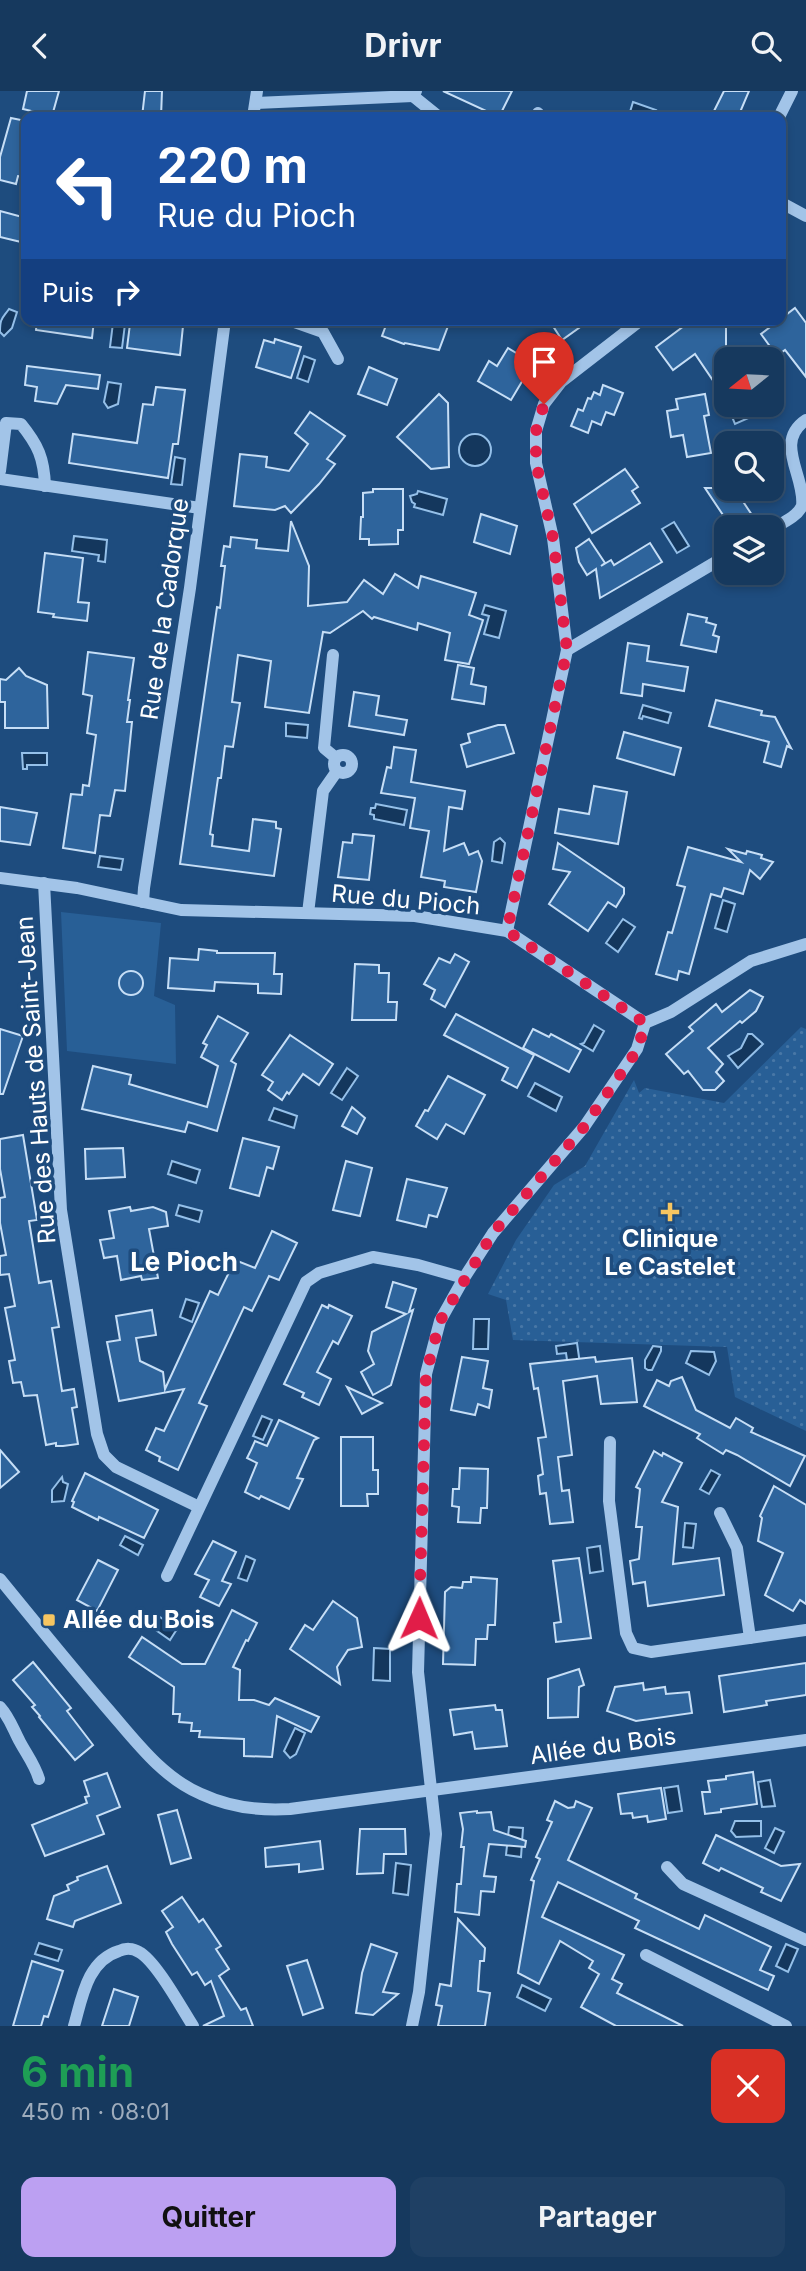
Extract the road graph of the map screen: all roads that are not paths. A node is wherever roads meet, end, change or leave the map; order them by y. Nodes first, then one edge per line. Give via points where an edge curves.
1 (792, 91) edge
2 (415, 93) edge
3 (256, 97) edge
4 (434, 112) edge
5 (782, 112) edge
6 (786, 205) edge
7 (806, 216) edge
8 (224, 326) edge
9 (306, 326) edge
10 (633, 326) edge
11 (338, 359) dead end
12 (806, 420) edge
13 (0, 471) edge
14 (0, 479) edge
15 (45, 486) junction
16 (200, 508) junction
17 (784, 522) edge
18 (714, 563) edge
19 (567, 650) junction
20 (333, 655) dead end
21 (0, 878) edge
22 (44, 883) junction
23 (143, 902) junction
24 (308, 913) junction
25 (507, 931) junction
26 (806, 944) edge
27 (645, 1023) junction
28 (464, 1278) junction
29 (610, 1442) dead end
30 (200, 1507) junction
31 (720, 1513) dead end
32 (167, 1576) dead end
33 (0, 1579) edge
34 (806, 1630) edge
35 (750, 1638) junction
36 (0, 1707) edge
37 (806, 1740) edge
38 (39, 1779) dead end
39 (431, 1791) junction
40 (667, 1867) dead end
41 (806, 1940) edge
42 (646, 1955) dead end
43 (74, 2026) edge
44 (193, 2026) edge
45 (412, 2026) edge
46 (786, 2026) edge

1 - 5 street
2 - 3 street
2 - 4 street
6 - 7 street
8 - 16 street, Rue de la Cadorque
9 - 11 street via 323,332
10 - 19 street via 561,382 544,404 536,431 536,463 553,538
12 - 17 street via 795,427 792,438 802,505
13 - 15 street via 6,423 21,424 37,444
14 - 15 street
15 - 16 street
16 - 23 street, Rue de la Cadorque
18 - 19 street
19 - 25 street
20 - 24 street via 324,748 337,765 323,791
21 - 22 street, Rue du Pioch
22 - 23 street, Rue du Pioch
22 - 30 street, Rue des Hauts de Saint-Jean via 61,1210 97,1434 104,1455 116,1467
23 - 24 street, Rue du Pioch via 181,910
24 - 25 street, Rue du Pioch via 415,916
25 - 27 street, Rue du Pioch
26 - 27 street via 751,961 671,1012
27 - 28 street via 638,1049 584,1127 493,1233
28 - 30 street via 373,1257 319,1273 306,1282
28 - 39 street via 440,1321 426,1374 418,1672
29 - 35 street via 609,1501 626,1633 634,1648 651,1652
30 - 32 street
31 - 35 street via 737,1548
33 - 39 street, Allée du Bois via 138,1744 166,1772 200,1794 264,1811
34 - 35 street
36 - 38 street via 10,1718
37 - 39 street, Allée du Bois
39 - 45 street via 436,1834
40 - 41 street via 683,1884
42 - 46 street
43 - 44 street via 92,1971 109,1954 125,1948 139,1951 152,1964

